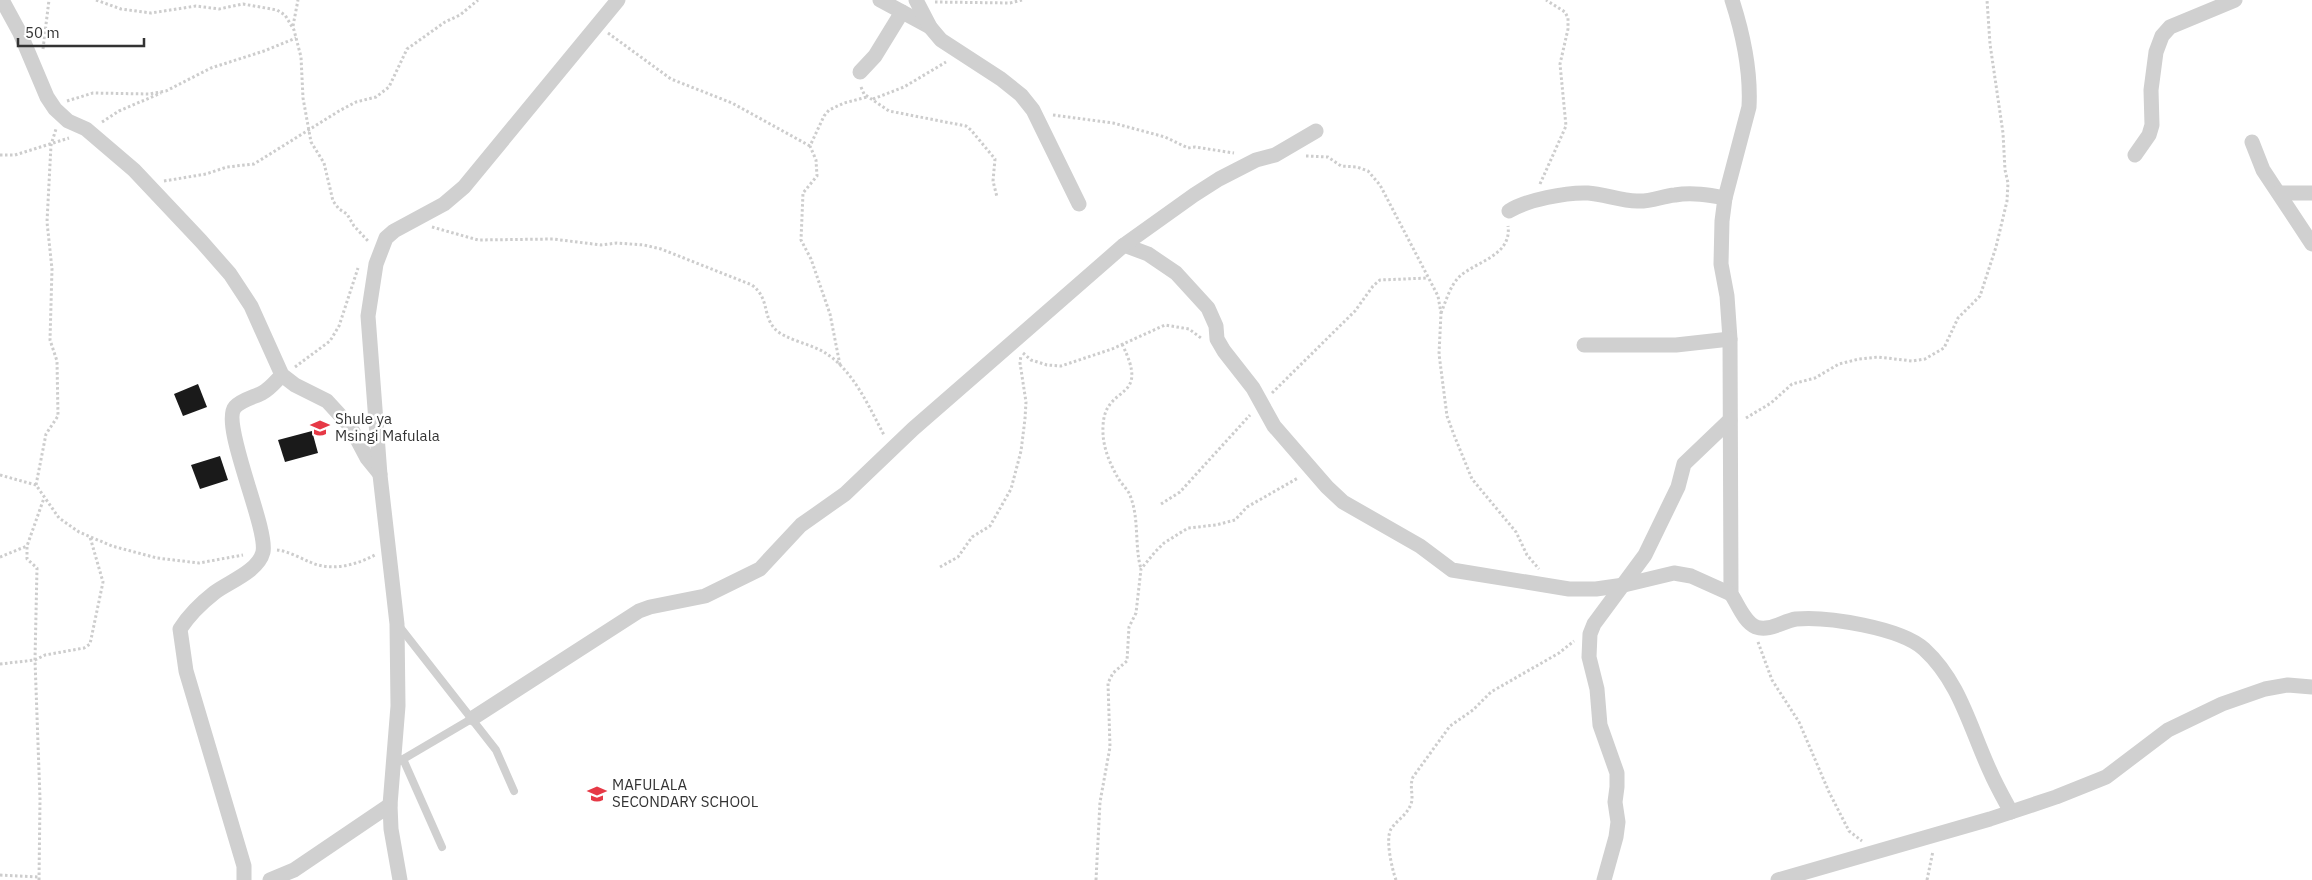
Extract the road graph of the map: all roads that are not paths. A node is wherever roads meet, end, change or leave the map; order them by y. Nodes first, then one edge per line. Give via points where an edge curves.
1 (2, 0) edge
2 (618, 0) edge
3 (880, 0) edge
4 (1732, 0) edge
5 (2235, 0) edge
6 (917, 1) edge
7 (902, 12) junction
8 (930, 27) junction
9 (860, 72) road end
10 (1316, 131) dead end
11 (2252, 142) dead end
12 (2135, 155) dead end
13 (2279, 193) junction
14 (2312, 193) edge
15 (1726, 198) junction
16 (1079, 204) dead end
17 (1509, 211) road end
18 (2312, 244) edge
19 (1124, 245) junction
20 (1730, 339) junction
21 (1584, 346) dead end
22 (282, 375) junction
23 (1730, 424) junction
24 (380, 474) junction
25 (1624, 585) junction
26 (1731, 594) junction
27 (397, 624) junction
28 (2312, 687) edge
29 (473, 718) junction
30 (398, 762) junction
31 (514, 791) dead end
32 (390, 805) junction
33 (2011, 812) junction
34 (442, 847) dead end
35 (244, 880) edge
36 (270, 880) edge
37 (400, 880) edge
38 (1604, 880) edge
39 (1778, 880) edge

1 - 22 street via 47,97 68,121 86,129 134,170 230,274 251,306
2 - 24 street via 464,188 444,204 386,238 376,264 368,316
3 - 7 street
4 - 15 street via 1743,42 1749,107
5 - 12 street via 2170,27 2162,36 2156,52 2151,90 2152,125
6 - 8 street
7 - 8 street
7 - 9 street via 875,56
8 - 16 street via 941,40 1021,95 1033,110
10 - 19 street via 1194,195
11 - 13 street via 2263,170
13 - 14 street
13 - 18 street
15 - 17 street via 1679,194 1637,201 1587,193 1531,202
15 - 20 street via 1721,264
19 - 25 street via 1148,254 1176,273 1212,314 1220,344 1262,403 1274,426 1343,502 1420,546 1452,570 1556,586 1596,589
19 - 29 street via 1095,268 1020,345 892,449 845,494 801,525 760,569 704,596 639,611
20 - 21 street via 1676,345
20 - 23 street
22 - 24 street via 327,401 350,426 367,458
22 - 35 street via 264,392 236,406 232,414 238,453 263,552 256,565 189,614 180,629 186,671 244,866
23 - 25 street via 1684,464 1678,488 1645,555
23 - 26 street
24 - 27 street
25 - 26 street via 1674,574 1691,576
25 - 38 street via 1594,624 1589,643 1600,725 1617,773 1616,837
26 - 33 street via 1750,624 1758,628 1769,628 1794,619 1822,618 1904,637 1922,647 1948,674
27 - 29 lane
27 - 30 street
28 - 33 street via 2288,685 2265,689 2222,704 2168,730 2100,780
29 - 30 lane
29 - 31 lane via 496,750
30 - 32 street
30 - 34 lane
32 - 36 street via 294,870
32 - 37 street via 390,829
33 - 39 street

